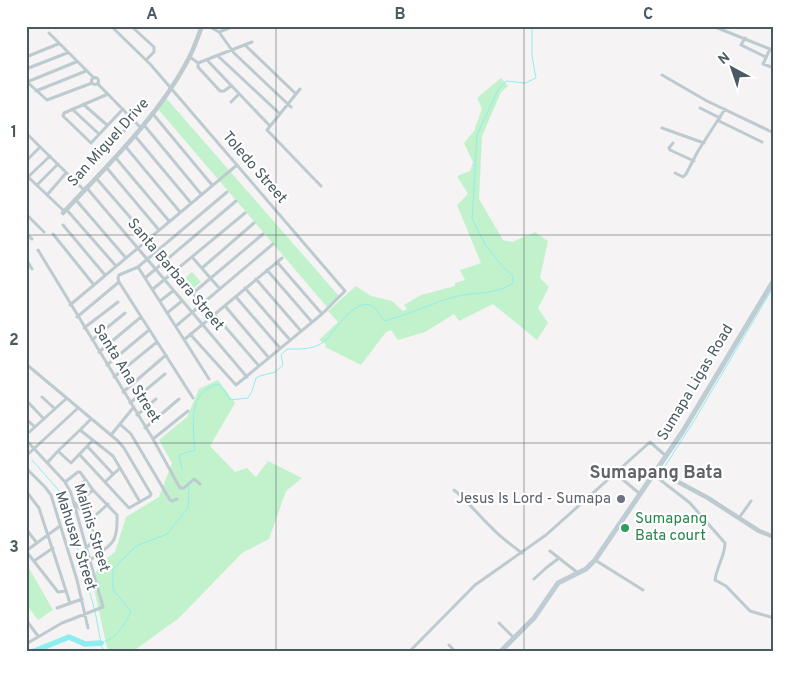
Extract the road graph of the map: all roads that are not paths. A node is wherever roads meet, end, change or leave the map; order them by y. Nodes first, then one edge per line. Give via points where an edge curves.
1 (111, 26) edge
2 (132, 26) edge
3 (202, 26) edge
4 (208, 26) edge
5 (234, 26) edge
6 (715, 27) edge
7 (219, 32) junction
8 (48, 33) dead end
9 (745, 38) junction
10 (252, 42) dead end
11 (58, 44) junction
12 (245, 45) junction
13 (232, 50) junction
14 (67, 52) junction
15 (218, 56) junction
16 (26, 57) edge
17 (190, 57) junction
18 (766, 57) junction
19 (146, 60) junction
20 (207, 60) junction
21 (76, 62) junction
22 (198, 63) junction
23 (774, 68) edge
24 (26, 69) edge
25 (86, 71) junction
26 (662, 75) dead end
27 (94, 78) junction
28 (27, 81) edge
29 (92, 83) junction
30 (98, 84) junction
31 (231, 86) junction
32 (300, 88) dead end
33 (171, 89) junction
34 (36, 91) junction
35 (108, 94) junction
36 (239, 94) junction
37 (296, 94) junction
38 (230, 102) dead end
39 (83, 104) junction
40 (289, 105) junction
41 (700, 108) dead end
42 (72, 109) junction
43 (123, 109) junction
44 (725, 109) junction
45 (279, 113) junction
46 (153, 114) junction
47 (134, 120) junction
48 (719, 120) junction
49 (107, 125) junction
50 (143, 126) junction
51 (269, 126) junction
52 (662, 128) dead end
53 (26, 133) edge
54 (774, 133) edge
55 (99, 134) junction
56 (134, 135) junction
57 (673, 142) dead end
58 (762, 142) dead end
59 (114, 143) dead end
60 (704, 143) junction
61 (125, 146) junction
62 (40, 147) junction
63 (50, 156) junction
64 (115, 156) junction
65 (694, 160) junction
66 (26, 161) edge
67 (58, 164) junction
68 (237, 165) junction
69 (105, 167) junction
70 (67, 172) junction
71 (675, 173) dead end
72 (27, 176) edge
73 (96, 177) junction
74 (37, 185) junction
75 (212, 185) junction
76 (321, 186) dead end
77 (85, 188) junction
78 (227, 192) dead end
79 (201, 194) junction
80 (47, 195) junction
81 (75, 199) junction
82 (236, 201) dead end
83 (190, 203) junction
84 (65, 211) junction
85 (180, 212) junction
86 (245, 213) dead end
87 (26, 214) edge
88 (170, 221) junction
89 (254, 223) dead end
90 (63, 225) dead end
91 (159, 230) junction
92 (44, 232) dead end
93 (26, 234) edge
94 (53, 234) dead end
95 (263, 234) dead end
96 (149, 238) junction
97 (32, 239) dead end
98 (273, 244) dead end
99 (137, 248) junction
100 (38, 250) dead end
101 (192, 257) junction
102 (126, 258) junction
103 (282, 258) dead end
104 (26, 259) edge
105 (147, 260) junction
106 (277, 262) junction
107 (116, 266) junction
108 (138, 267) junction
109 (202, 268) junction
110 (32, 269) dead end
111 (155, 269) junction
112 (267, 270) junction
113 (175, 272) junction
114 (105, 275) junction
115 (145, 278) junction
116 (210, 278) junction
117 (256, 279) junction
118 (164, 280) junction
119 (774, 280) edge
120 (118, 282) junction
121 (94, 285) junction
122 (245, 288) junction
123 (220, 289) junction
124 (153, 290) junction
125 (173, 291) junction
126 (193, 293) junction
127 (236, 297) junction
128 (160, 301) junction
129 (182, 301) junction
130 (118, 302) dead end
131 (202, 304) junction
132 (70, 305) junction
133 (225, 306) junction
134 (125, 313) dead end
135 (168, 313) junction
136 (191, 313) junction
137 (322, 314) junction
138 (215, 315) junction
139 (77, 316) junction
140 (141, 317) junction
141 (312, 322) junction
142 (202, 325) junction
143 (176, 326) junction
144 (84, 328) junction
145 (149, 330) junction
146 (301, 331) junction
147 (190, 334) junction
148 (185, 339) junction
149 (92, 340) junction
150 (290, 340) junction
151 (157, 342) junction
152 (280, 348) junction
153 (99, 352) junction
154 (166, 356) junction
155 (269, 358) junction
156 (26, 364) edge
157 (106, 365) junction
158 (259, 366) junction
159 (166, 374) dead end
160 (114, 377) junction
161 (247, 377) junction
162 (209, 379) dead end
163 (123, 392) junction
164 (42, 397) dead end
165 (67, 398) junction
166 (193, 398) dead end
167 (156, 399) dead end
168 (180, 399) dead end
169 (26, 400) edge
170 (130, 403) junction
171 (78, 408) junction
172 (133, 408) junction
173 (55, 409) junction
174 (188, 411) dead end
175 (137, 415) junction
176 (26, 419) edge
177 (44, 419) junction
178 (91, 419) junction
179 (120, 424) junction
180 (35, 427) junction
181 (145, 428) junction
182 (80, 430) junction
183 (26, 435) edge
184 (111, 435) junction
185 (153, 439) junction
186 (26, 440) edge
187 (93, 440) junction
188 (87, 446) junction
189 (35, 449) junction
190 (58, 451) junction
191 (79, 454) junction
192 (26, 456) edge
193 (666, 456) junction
194 (48, 462) junction
195 (26, 468) edge
196 (119, 469) junction
197 (655, 472) junction
198 (31, 473) junction
199 (615, 473) junction
200 (113, 474) junction
201 (26, 477) edge
202 (86, 480) junction
203 (65, 482) junction
204 (105, 482) junction
205 (200, 484) dead end
206 (77, 488) dead end
207 (93, 490) junction
208 (454, 490) dead end
209 (27, 492) edge
210 (641, 494) junction
211 (82, 499) dead end
212 (177, 499) dead end
213 (73, 501) junction
214 (750, 501) dead end
215 (140, 502) junction
216 (108, 504) junction
217 (97, 514) dead end
218 (738, 519) junction
219 (60, 526) junction
220 (26, 530) edge
221 (48, 535) junction
222 (773, 535) edge
223 (37, 543) junction
224 (53, 548) junction
225 (86, 548) junction
226 (26, 551) edge
227 (550, 551) dead end
228 (522, 553) junction
229 (559, 558) junction
230 (90, 560) junction
231 (595, 560) junction
232 (34, 561) junction
233 (578, 573) junction
234 (534, 579) dead end
235 (644, 590) dead end
236 (66, 591) junction
237 (82, 599) junction
238 (70, 603) junction
239 (57, 608) dead end
240 (85, 614) junction
241 (774, 618) edge
242 (26, 620) edge
243 (499, 623) dead end
244 (88, 628) dead end
245 (38, 636) junction
246 (514, 638) junction
247 (26, 644) edge
248 (449, 645) dead end
249 (409, 652) edge
250 (456, 652) edge
251 (500, 652) edge

1 - 19 street, Toledo Street
2 - 19 street via 154,47 154,52
3 - 17 street, San Miguel Drive
4 - 7 street
5 - 7 street
6 - 9 street
7 - 13 street
8 - 11 street
9 - 18 street via 741,45
9 - 18 street via 770,49
10 - 12 street
11 - 14 street
11 - 16 street
12 - 13 street
12 - 37 street
13 - 15 street
13 - 40 street
14 - 21 street
14 - 24 street
15 - 20 street
15 - 45 street
17 - 22 street
17 - 33 street, San Miguel Drive
18 - 23 street via 763,64
19 - 33 street, Toledo Street
20 - 22 street
20 - 31 street
21 - 25 street
21 - 28 street
22 - 31 street via 220,91
25 - 27 street
25 - 34 street
26 - 44 street
27 - 29 street
27 - 30 street via 98,79
28 - 34 street
29 - 30 street
29 - 34 street via 49,100
30 - 35 street
31 - 36 street
32 - 37 street
33 - 46 street, San Miguel Drive
33 - 68 street, Toledo Street
35 - 39 street
35 - 43 street
36 - 38 street
36 - 51 street
37 - 40 street
39 - 42 street
39 - 49 street
40 - 45 street
41 - 48 street
42 - 55 street
42 - 55 street via 64,116 90,142
43 - 47 street
43 - 49 street
44 - 48 street
44 - 54 street
45 - 51 street
46 - 50 street, San Miguel Drive
46 - 75 street
47 - 50 street
47 - 59 street
48 - 58 street
48 - 60 street
49 - 55 street
50 - 56 street, San Miguel Drive
50 - 79 street
51 - 76 street via 268,132
52 - 60 street
53 - 62 street, Santa Barbara Street
56 - 61 street, San Miguel Drive
56 - 83 street
57 - 65 street via 670,150
60 - 65 street
61 - 64 street, San Miguel Drive
61 - 85 street
62 - 63 street, Santa Barbara Street
62 - 66 street
63 - 67 street, Santa Barbara Street
63 - 72 street
64 - 69 street, San Miguel Drive
64 - 88 street
65 - 71 street via 685,176
67 - 70 street, Santa Barbara Street
67 - 74 street
68 - 75 street
68 - 137 street, Toledo Street via 345,290
69 - 73 street, San Miguel Drive
69 - 91 street
70 - 77 street, Santa Barbara Street
70 - 80 street
72 - 74 street
73 - 77 street, San Miguel Drive
73 - 96 street
74 - 80 street
75 - 79 street
77 - 81 street, San Miguel Drive
77 - 99 street, Santa Barbara Street
78 - 105 street
79 - 83 street
80 - 84 street
81 - 84 street, San Miguel Drive
81 - 102 street
82 - 111 street
83 - 85 street
84 - 107 street
85 - 88 street
86 - 101 street
87 - 92 street
88 - 91 street
89 - 109 street
90 - 114 street
91 - 96 street
93 - 97 street
94 - 121 street
95 - 116 street
96 - 99 street
98 - 123 street
99 - 102 street
99 - 105 street, Santa Barbara Street
100 - 132 street, Santa Ana Street
101 - 109 street
101 - 113 street
102 - 107 street
103 - 106 street
104 - 110 street
105 - 108 street
105 - 111 street, Santa Barbara Street
106 - 112 street
106 - 137 street
107 - 114 street
108 - 115 street
108 - 120 street via 119,276
109 - 116 street
111 - 115 street
111 - 118 street, Santa Barbara Street
112 - 117 street
112 - 141 street
113 - 118 street
113 - 126 street
114 - 121 street
115 - 124 street
116 - 123 street
116 - 126 street
117 - 122 street
117 - 146 street
118 - 124 street
118 - 125 street, Santa Barbara Street
119 - 193 main road, Sumapa Ligas Road
120 - 139 street
120 - 140 street
121 - 132 street
122 - 127 street
122 - 150 street
123 - 131 street
124 - 128 street
125 - 128 street
125 - 129 street, Santa Barbara Street
126 - 131 street
127 - 133 street
127 - 152 street
128 - 135 street
129 - 135 street
129 - 136 street, Santa Barbara Street
130 - 144 street
131 - 136 street
132 - 139 street, Santa Ana Street
133 - 138 street
133 - 155 street
134 - 149 street
135 - 143 street
136 - 142 street, Santa Barbara Street
136 - 143 street
137 - 141 street
138 - 142 street
138 - 158 street
139 - 144 street, Santa Ana Street
140 - 145 street
140 - 153 street
141 - 146 street
142 - 147 street
142 - 161 street, Santa Barbara Street
143 - 148 street
144 - 149 street, Santa Ana Street
145 - 151 street
145 - 157 street
146 - 150 street
147 - 148 street
147 - 161 street via 234,385
148 - 162 street
149 - 153 street, Santa Ana Street
150 - 152 street
151 - 154 street
151 - 160 street
152 - 155 street
153 - 157 street, Santa Ana Street
154 - 163 street
154 - 166 street
155 - 158 street
156 - 165 street
157 - 160 street, Santa Ana Street
158 - 161 street
159 - 170 street
160 - 163 street, Santa Ana Street
163 - 170 street, Santa Ana Street
164 - 173 street
165 - 171 street
165 - 173 street
167 - 175 street
168 - 181 street
169 - 177 street
170 - 172 street, Santa Ana Street
171 - 178 street
171 - 189 street
172 - 175 street, Santa Ana Street
172 - 179 street
173 - 177 street
174 - 185 street
175 - 181 street, Santa Ana Street
176 - 180 street
177 - 180 street
178 - 182 street
178 - 184 street
179 - 184 street
179 - 212 street via 132,434 170,500
180 - 183 street
181 - 185 street, Santa Ana Street
182 - 187 street
182 - 190 street
184 - 215 street via 124,448 151,494
185 - 205 street, Santa Ana Street via 181,489 194,479
186 - 189 street, Malinis Street
187 - 188 street
187 - 196 street via 113,456
188 - 191 street
188 - 200 street
189 - 192 street
189 - 194 street, Malinis Street
190 - 191 street via 69,462
190 - 194 street
191 - 204 street
193 - 197 main road, Sumapa Ligas Road
193 - 199 street via 650,442
194 - 203 street, Malinis Street
195 - 198 street, Mahusay Street
196 - 200 street
196 - 215 street
197 - 210 main road, Sumapa Ligas Road
197 - 218 street via 708,498
197 - 241 street via 690,503 725,543 715,580 726,586 750,611
198 - 201 street
198 - 219 street, Mahusay Street via 50,495
199 - 210 street
199 - 228 street
200 - 204 street
202 - 203 street via 79,472
202 - 206 street
202 - 207 street
203 - 213 street, Malinis Street
204 - 215 street via 129,508
207 - 211 street
207 - 216 street
208 - 228 street
209 - 221 street via 39,508
210 - 231 main road, Sumapa Ligas Road
213 - 225 street, Malinis Street
213 - 225 street via 94,531 94,541
214 - 218 street
216 - 217 street
216 - 230 street via 118,515 115,540
218 - 222 street
219 - 221 street
219 - 237 street, Mahusay Street
220 - 223 street
221 - 223 street
221 - 224 street
223 - 226 street
224 - 232 street
224 - 236 street
225 - 230 street, Malinis Street
226 - 232 street
227 - 229 street
228 - 249 street via 475,585
229 - 233 street
229 - 234 street
230 - 240 street, Malinis Street via 103,607
231 - 233 main road, Sumapa Ligas Road via 590,567
231 - 235 street
232 - 236 street via 58,592
233 - 246 main road, Sumapa Ligas Road via 558,583 539,612
236 - 238 street
237 - 238 street
237 - 240 street, Mahusay Street
238 - 239 street
240 - 244 street, Mahusay Street
240 - 245 street
242 - 245 street
243 - 246 street
245 - 247 street
246 - 251 main road, Sumapa Ligas Road
248 - 250 street

